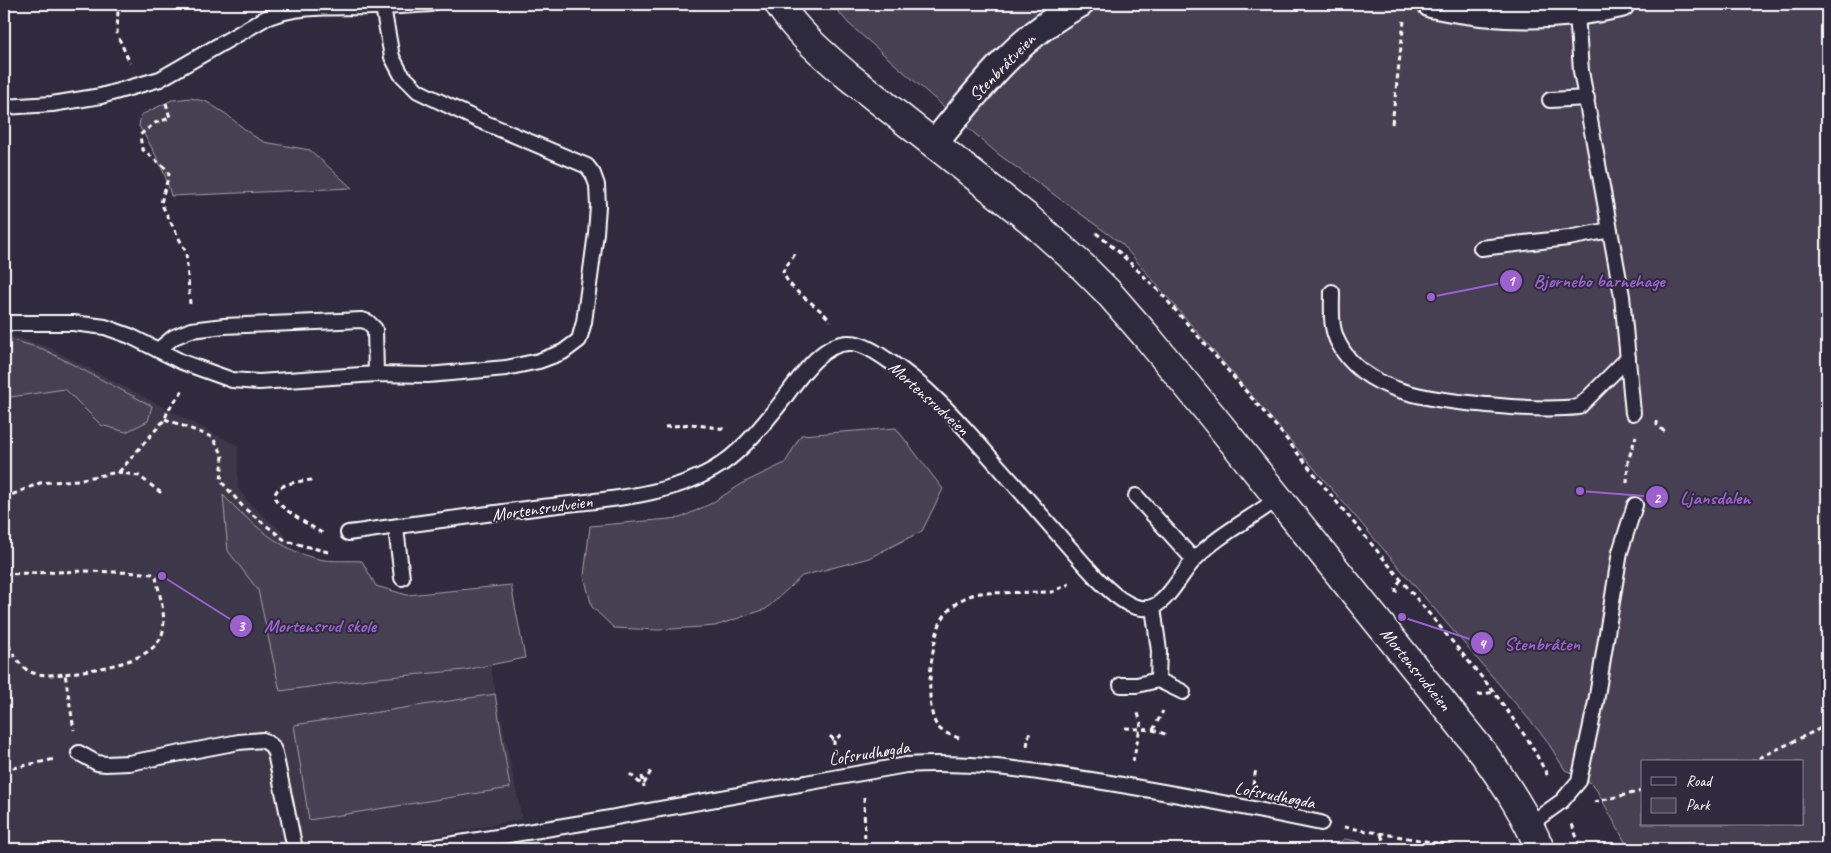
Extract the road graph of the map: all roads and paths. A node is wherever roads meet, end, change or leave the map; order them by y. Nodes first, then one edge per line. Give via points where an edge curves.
1 (113, 4) edge
2 (432, 4) edge
3 (779, 4) edge
4 (1080, 4) edge
5 (1431, 4) edge
6 (1621, 4) edge
7 (383, 7) junction
8 (1577, 12) junction
9 (1404, 22) dead end
10 (138, 85) junction
11 (1587, 98) junction
12 (1550, 100) dead end
13 (4, 107) edge
14 (169, 114) dead end
15 (1392, 124) dead end
16 (934, 144) junction
17 (1091, 230) dead end
18 (1610, 230) junction
19 (1481, 248) dead end
20 (795, 254) dead end
21 (1332, 292) dead end
22 (4, 324) edge
23 (191, 330) junction
24 (840, 344) junction
25 (158, 350) junction
26 (1628, 358) junction
27 (199, 369) junction
28 (376, 374) junction
29 (1633, 413) dead end
30 (1657, 413) dead end
31 (165, 418) junction
32 (665, 427) dead end
33 (1667, 434) dead end
34 (752, 435) junction
35 (118, 472) junction
36 (312, 480) dead end
37 (164, 495) dead end
38 (1136, 496) dead end
39 (4, 498) edge
40 (1278, 498) junction
41 (1635, 505) dead end
42 (396, 528) junction
43 (348, 533) joint
44 (334, 536) junction
45 (1194, 560) junction
46 (1093, 573) junction
47 (4, 574) edge
48 (402, 578) dead end
49 (1153, 607) junction
50 (4, 636) edge
51 (65, 674) junction
52 (1158, 680) junction
53 (1121, 684) dead end
54 (1183, 692) dead end
55 (1141, 723) dead end
56 (1126, 728) dead end
57 (1139, 728) junction
58 (1827, 728) edge
59 (1030, 729) dead end
60 (844, 733) dead end
61 (1168, 735) dead end
62 (830, 736) dead end
63 (834, 740) junction
64 (965, 740) dead end
65 (833, 748) dead end
66 (79, 754) junction
67 (1134, 754) dead end
68 (1025, 755) dead end
69 (1755, 760) edge
70 (652, 769) dead end
71 (4, 770) edge
72 (630, 774) dead end
73 (642, 776) dead end
74 (644, 785) junction
75 (1641, 791) edge
76 (864, 794) dead end
77 (1564, 806) junction
78 (1321, 823) joint
79 (1530, 824) junction
80 (1381, 834) junction
81 (295, 849) edge
82 (423, 849) edge
83 (864, 849) edge
84 (1388, 849) edge
85 (1471, 849) edge
86 (1540, 849) edge
87 (1581, 849) edge

1 - 10 path via 118,11 117,34
2 - 7 lane
3 - 16 street, Mortensrudveien via 800,32 824,55
4 - 16 street, Stenbråtveien via 1038,30 1016,49
5 - 8 street via 1535,14
6 - 8 street
7 - 10 lane via 308,8 280,12 166,76
7 - 28 lane via 392,57 400,74 418,91 587,166 597,185 598,206 588,298 579,340 563,352 506,368 428,375
8 - 11 lane via 1581,71
9 - 15 path
10 - 13 lane via 101,96
11 - 12 lane
11 - 18 lane
14 - 23 path via 170,118 156,123 140,135 142,149 169,174 160,203 186,252
16 - 40 street, Mortensrudveien via 1034,223 1108,292
17 - 77 path via 1158,290 1276,426 1494,692 1530,743
18 - 19 lane
18 - 26 lane via 1622,296
20 - 24 path via 784,274 790,284 829,318
21 - 26 lane via 1332,328 1353,364 1395,389 1425,398 1528,408 1579,407
22 - 25 lane via 72,323 105,327
23 - 25 lane via 174,337
23 - 28 lane via 362,320 375,328
24 - 34 lane, Mortensrudveien via 823,353 808,368
24 - 46 lane, Mortensrudveien via 864,347 904,370 966,430
25 - 27 lane
26 - 29 lane
27 - 28 lane via 232,380 259,382
27 - 31 path
30 - 33 path via 1657,425
31 - 35 path
31 - 44 path via 212,437 223,454 221,481 244,508 286,541 328,552
32 - 34 path via 691,424
34 - 42 lane, Mortensrudveien via 713,470 658,491
35 - 37 path via 139,476
35 - 39 path via 40,483
36 - 44 path via 287,484 279,489 276,500 323,534
38 - 45 lane
40 - 45 lane via 1222,535
40 - 79 street, Mortensrudveien via 1484,754
41 - 77 lane via 1620,552 1584,763 1579,782
42 - 43 lane, Mortensrudveien
42 - 48 lane
43 - 44 path
45 - 49 lane via 1162,602
46 - 49 lane, Mortensrudveien via 1124,602 1132,606
46 - 64 path via 1052,592 970,595 954,604 942,619 934,647 930,693 932,716 944,732
47 - 51 path via 86,571 145,573 156,577 163,614 163,631 158,642 145,654 127,661
49 - 52 lane via 1159,652
50 - 51 path via 26,670 44,676
51 - 66 path
52 - 53 lane via 1137,685
52 - 54 lane
55 - 57 path
56 - 57 path
57 - 61 path via 1154,728
57 - 67 path
58 - 69 path
59 - 68 path
60 - 63 path
62 - 63 path
63 - 65 path
66 - 71 path
66 - 81 lane via 97,763 129,763 263,740 272,746 275,753
70 - 74 path
72 - 74 path
73 - 74 path
75 - 77 path
76 - 83 path
77 - 79 lane
77 - 87 path
78 - 80 path
78 - 82 lane, Lofsrudhøgda via 1023,769 922,764
79 - 86 street, Mortensrudveien
80 - 84 path
80 - 85 path

